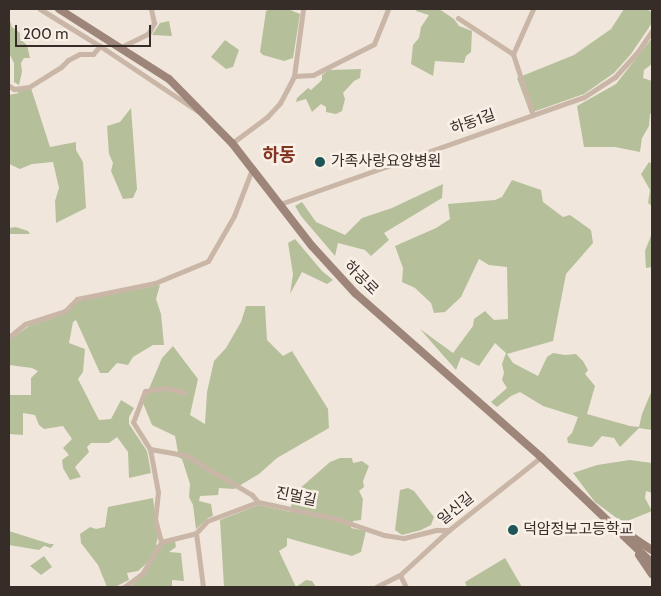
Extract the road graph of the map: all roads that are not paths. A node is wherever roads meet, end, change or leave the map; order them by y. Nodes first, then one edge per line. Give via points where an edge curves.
1 (40, 9) edge
2 (59, 9) edge
3 (151, 9) edge
4 (303, 9) edge
5 (388, 9) edge
6 (533, 9) edge
7 (458, 18) dead end
8 (652, 31) edge
9 (100, 46) junction
10 (121, 47) junction
11 (513, 54) junction
12 (294, 76) junction
13 (9, 86) edge
14 (533, 115) junction
15 (208, 118) junction
16 (232, 142) junction
17 (252, 169) junction
18 (280, 204) junction
19 (9, 338) edge
20 (185, 393) dead end
21 (150, 449) junction
22 (540, 457) junction
23 (258, 502) junction
24 (611, 523) junction
25 (449, 530) junction
26 (196, 533) junction
27 (628, 540) junction
28 (161, 542) junction
29 (652, 550) edge
30 (652, 563) edge
31 (652, 574) edge
32 (400, 575) junction
33 (124, 587) edge
34 (203, 587) edge
35 (376, 587) edge
36 (406, 587) edge

1 - 9 street
2 - 10 main road, 하공로
3 - 10 street via 154,23 148,34
4 - 12 street
5 - 12 street via 374,44 313,74
6 - 11 street
7 - 11 street
8 - 14 street, 하동1길 via 640,50 615,77 584,98
9 - 13 street via 93,54 80,54 68,60 29,87 14,89
9 - 15 street
10 - 15 main road, 하공로 via 169,79
11 - 14 street
12 - 16 street via 280,103 267,117
14 - 18 street, 하동1길
15 - 16 main road, 하공로
16 - 17 main road, 하공로
17 - 18 main road, 하공로
17 - 19 street via 234,216 208,261 155,283 77,298 65,310 25,324
18 - 22 main road, 하공로 via 312,246 355,293
20 - 21 street via 166,388 145,391 133,422
21 - 23 street via 185,455 252,495
21 - 28 street via 158,492 154,519
22 - 24 main road, 하공로
22 - 25 street, 일신길
23 - 25 street, 진멀길 via 404,538
23 - 26 street, 진멀길 via 207,521
24 - 27 main road, 하공로
24 - 29 main road
25 - 32 street, 일신길
26 - 28 street
26 - 34 street
27 - 30 main road, 하공로
27 - 31 main road
28 - 33 street via 142,574
32 - 35 street, 일신길
32 - 36 street

